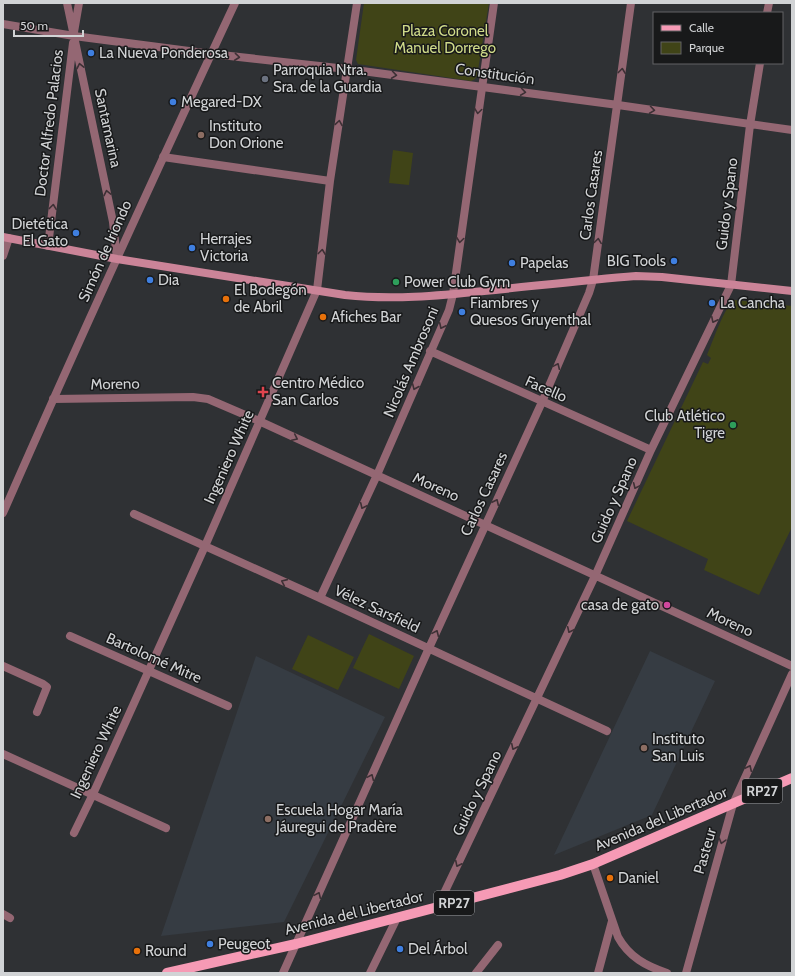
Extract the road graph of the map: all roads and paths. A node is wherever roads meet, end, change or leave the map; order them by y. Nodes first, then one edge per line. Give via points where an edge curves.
1 (67, 3) edge
2 (79, 3) edge
3 (235, 3) edge
4 (357, 3) edge
5 (494, 3) edge
6 (631, 3) edge
7 (3, 24) edge
8 (74, 36) junction
9 (212, 54) junction
10 (760, 64) edge
11 (347, 69) junction
12 (482, 86) junction
13 (618, 105) junction
14 (750, 125) junction
15 (792, 130) edge
16 (163, 157) junction
17 (330, 181) junction
18 (6, 238) edge
19 (48, 246) junction
20 (3, 256) edge
21 (117, 259) junction
22 (593, 280) junction
23 (731, 284) junction
24 (317, 290) junction
25 (792, 291) edge
26 (453, 294) junction
27 (430, 351) junction
28 (53, 399) junction
29 (542, 402) junction
30 (259, 422) junction
31 (651, 450) junction
32 (377, 475) junction
33 (3, 513) edge
34 (134, 514) dead end
35 (485, 525) junction
36 (205, 546) junction
37 (595, 576) junction
38 (320, 598) junction
39 (70, 636) dead end
40 (429, 648) junction
41 (3, 666) edge
42 (792, 666) edge
43 (149, 671) junction
44 (792, 674) edge
45 (538, 698) junction
46 (228, 706) dead end
47 (37, 712) dead end
48 (608, 731) dead end
49 (3, 754) edge
50 (792, 778) edge
51 (93, 794) junction
52 (733, 804) junction
53 (166, 828) dead end
54 (74, 833) dead end
55 (593, 864) junction
56 (437, 908) junction
57 (396, 918) junction
58 (612, 922) junction
59 (296, 944) junction
60 (498, 945) dead end
61 (166, 973) edge
62 (283, 973) edge
63 (370, 973) edge
64 (476, 973) edge
65 (598, 973) edge
66 (667, 973) edge
67 (686, 973) edge

1 - 8 street, Santamarina
2 - 8 street, Doctor Alfredo Palacios
3 - 9 street, Simón de Iriondo
4 - 11 street, Ingeniero White
5 - 12 street, Nicolás Ambrosoni
13 -> 6 street, Carlos Casares
7 - 8 street, Constitución
8 - 9 street, Constitución
19 -> 8 street, Doctor Alfredo Palacios
21 -> 8 street, Santamarina via 113,222
9 -> 11 street, Constitución
9 - 16 street, Simón de Iriondo
10 - 14 street, Guido y Spano
11 -> 12 street, Constitución
17 -> 11 street, Ingeniero White
12 -> 13 street, Constitución
12 -> 26 street, Nicolás Ambrosoni
13 -> 14 street, Constitución
22 -> 13 street, Carlos Casares
14 - 15 street, Constitución
14 - 23 street, Guido y Spano
16 - 17 street
16 - 21 street, Simón de Iriondo
24 -> 17 street, Ingeniero White
18 - 19 main road
18 - 20 street
19 - 21 main road
21 - 24 main road
21 - 28 street, Simón de Iriondo
22 - 23 main road via 636,276
22 - 26 main road
29 -> 22 street, Carlos Casares
23 - 25 main road
23 -> 31 street, Guido y Spano
24 - 26 main road via 372,298
24 - 30 street, Ingeniero White
26 -> 27 street, Nicolás Ambrosoni via 449,310
27 - 29 street, Facello
27 -> 32 street, Nicolás Ambrosoni
28 - 30 street, Moreno via 193,397 208,399
28 - 33 street, Simón de Iriondo
29 - 31 street, Facello
35 -> 29 street, Carlos Casares
30 -> 32 street, Moreno
30 - 36 street, Ingeniero White
31 -> 37 street, Guido y Spano
32 - 35 street, Moreno
32 -> 38 street, Nicolás Ambrosoni
34 - 36 street, Vélez Sarsfield
35 - 37 street, Moreno
40 -> 35 street, Carlos Casares
38 -> 36 street, Vélez Sarsfield
36 - 43 street, Ingeniero White
37 - 42 street, Moreno
37 -> 45 street, Guido y Spano
38 - 40 street, Vélez Sarsfield
39 - 43 street, Bartolomé Mitre
40 - 45 street, Vélez Sarsfield
59 -> 40 street, Carlos Casares
41 - 47 street via 46,687
43 - 46 street, Bartolomé Mitre
43 - 51 street, Ingeniero White
52 -> 44 street, Pasteur
45 - 48 street, Vélez Sarsfield
45 -> 56 street, Guido y Spano
49 - 51 street
50 - 52 main road, Avenida del Libertador / RP27
51 - 53 street
51 - 54 street, Ingeniero White
52 - 55 main road, Avenida del Libertador / RP27
52 -> 67 street, Pasteur
55 - 56 main road, Avenida del Libertador / RP27
55 - 58 street
56 - 57 main road, Avenida del Libertador / RP27
57 - 59 main road, Avenida del Libertador / RP27
57 - 63 street
58 - 65 street
58 - 66 street via 624,948 637,959
59 - 61 main road, Avenida del Libertador / RP27
59 - 62 street, Carlos Casares
60 - 64 street

